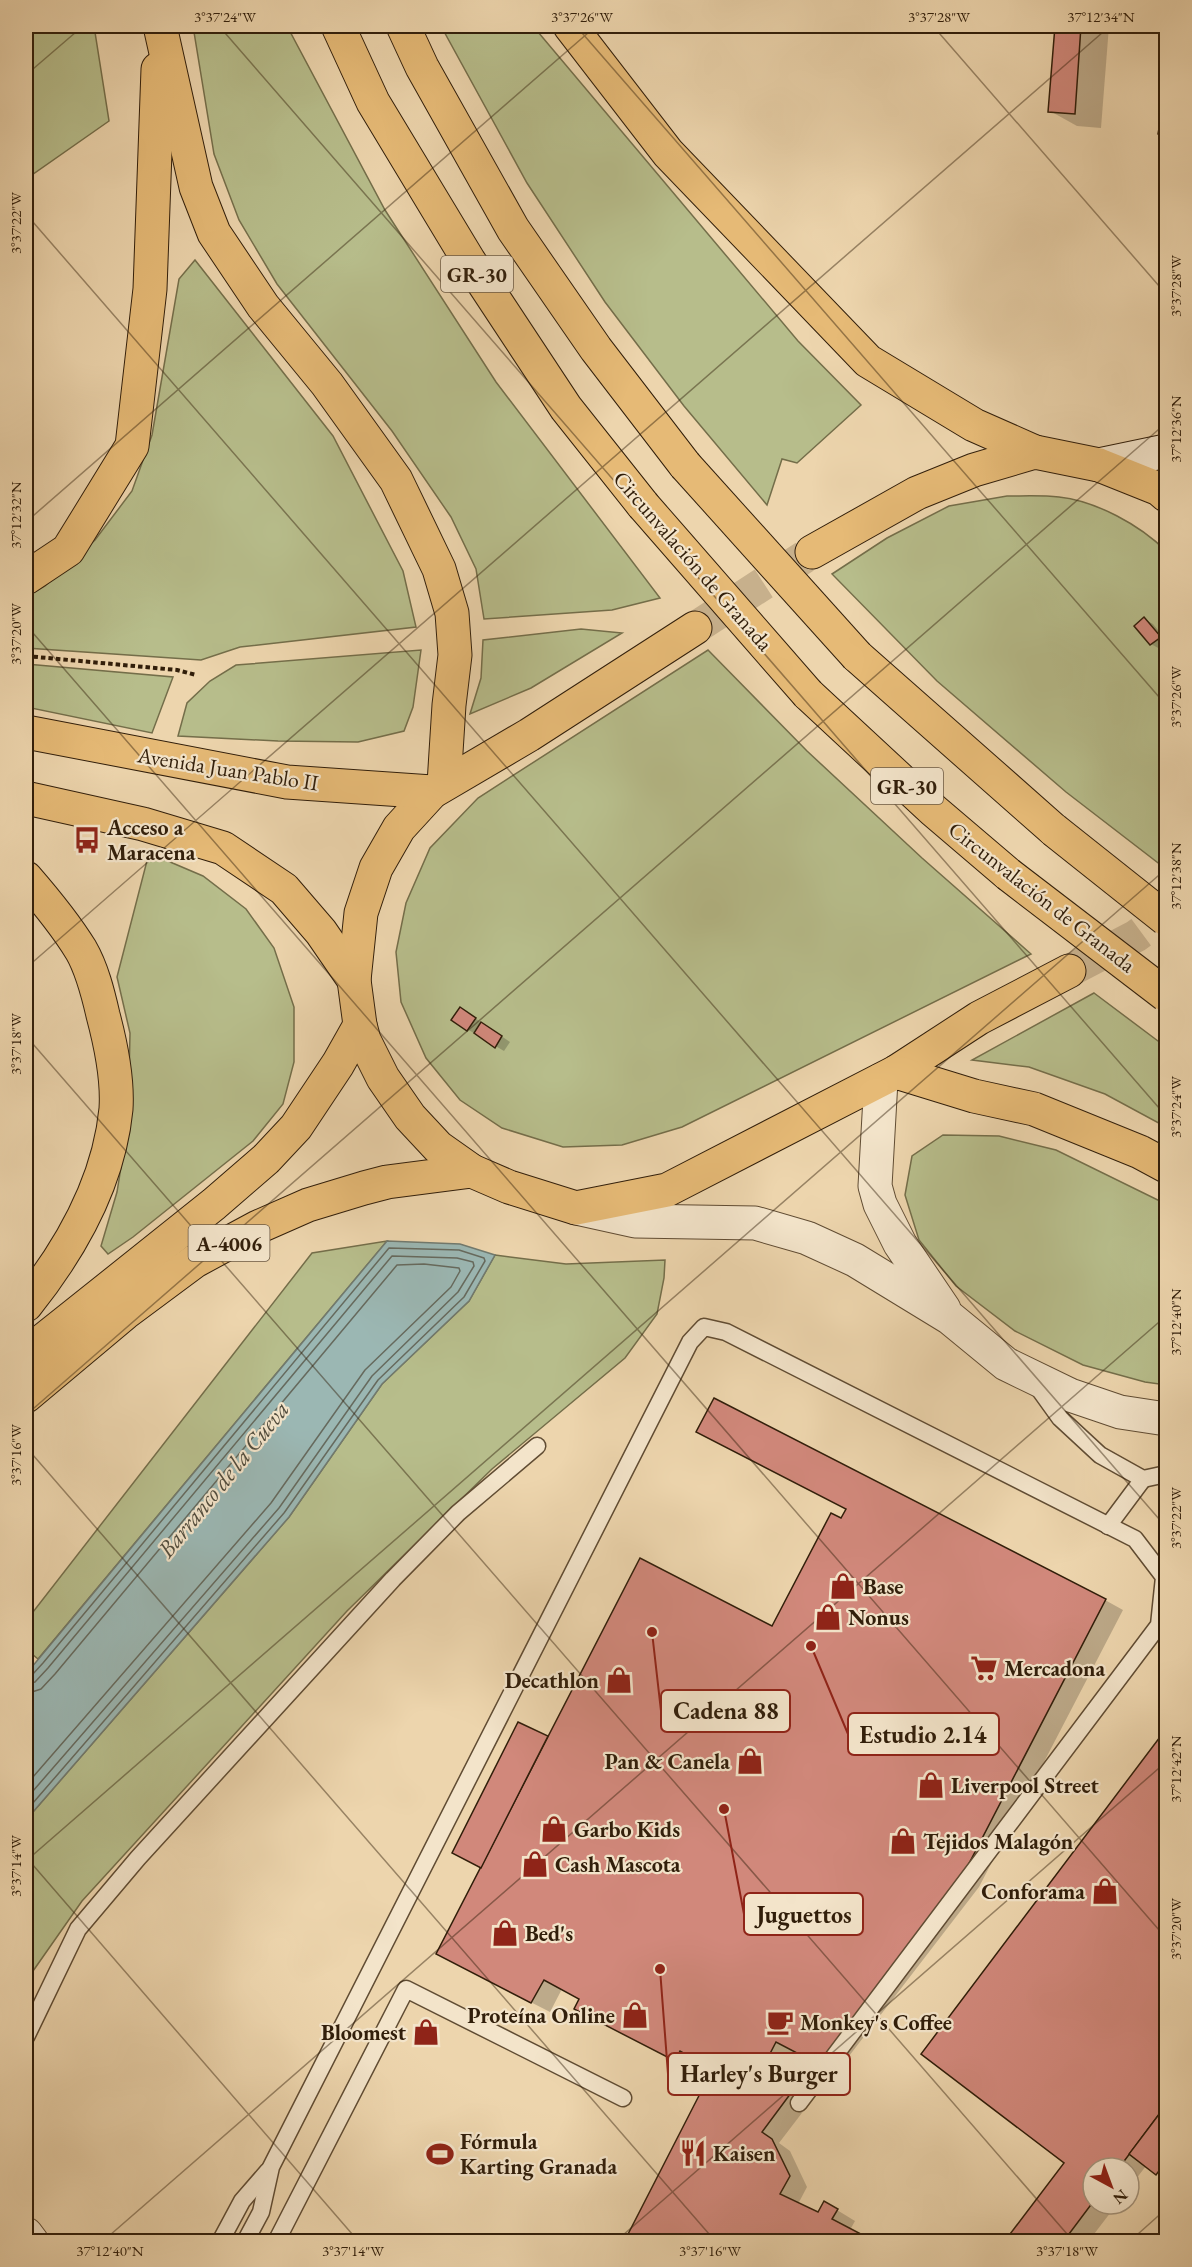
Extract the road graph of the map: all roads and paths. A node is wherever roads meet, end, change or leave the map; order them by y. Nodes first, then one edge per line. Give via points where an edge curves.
1 (160, 26) edge
2 (338, 26) edge
3 (403, 26) edge
4 (570, 26) edge
5 (1167, 451) edge
6 (1035, 452) junction
7 (1099, 465) junction
8 (1167, 495) edge
9 (812, 552) tunnel mouth
10 (26, 578) edge
11 (695, 627) tunnel mouth
12 (26, 656) edge
13 (196, 675) dead end
14 (26, 732) edge
15 (438, 788) junction
16 (26, 798) edge
17 (26, 878) edge
18 (1167, 919) edge
19 (1069, 971) tunnel mouth
20 (354, 980) junction
21 (1167, 995) edge
22 (360, 1025) junction
23 (889, 1076) junction
24 (1167, 1166) edge
25 (472, 1171) junction
26 (576, 1208) junction
27 (26, 1305) edge
28 (950, 1318) junction
29 (26, 1354) edge
30 (1030, 1376) junction
31 (26, 1396) edge
32 (1167, 1419) edge
33 (537, 1446) dead end
34 (1167, 1474) edge
35 (1143, 1479) junction
36 (1108, 1526) junction
37 (26, 2037) edge
38 (623, 2098) dead end
39 (800, 2103) dead end
40 (271, 2167) junction
41 (26, 2234) edge
42 (32, 2241) edge
43 (220, 2241) edge
44 (245, 2241) edge
45 (276, 2241) edge

1 - 10 main road via 150,289 132,446 68,549
1 - 15 main road via 196,187 214,233 263,306 327,384 396,480 439,569 452,613 455,655
2 - 21 main road, Circunvalación de Granada / GR-30, bridge via 373,102 469,261 566,408 643,506 808,694 1008,874
3 - 18 main road, GR-30, bridge via 513,229 596,349 685,465 857,656 1054,830
4 - 6 main road via 668,153 868,361 974,425
5 - 7 street
6 - 7 main road
6 - 9 main road via 974,470 917,493
7 - 8 main road
11 - 15 main road via 529,735
12 - 13 path
14 - 15 main road, Avenida Juan Pablo II via 287,782
15 - 20 main road via 399,828 376,868 360,913
16 - 20 main road via 143,824 223,848 284,889 321,932
17 - 27 main road via 82,952 93,979 110,1039 116,1109 99,1179 77,1232
19 - 23 main road via 979,1018
20 - 22 main road
22 - 25 main road via 383,1078 410,1116 438,1148
22 - 29 main road, A-4006 via 296,1127 266,1160
23 - 24 main road via 1034,1109
23 - 26 main road via 667,1190
23 - 28 street via 875,1186 886,1220
25 - 26 main road
25 - 31 main road, A-4006 via 364,1188 308,1205 258,1227 195,1261 125,1313
26 - 28 street via 635,1221 755,1223 807,1238 855,1260
28 - 30 street via 1006,1364
30 - 32 street via 1120,1412
30 - 35 lane via 1060,1418 1100,1455
33 - 37 lane via 458,1513 393,1579 138,1858 78,1929
34 - 35 lane
35 - 36 lane
36 - 39 lane via 1135,1539 1164,1577 1159,1625
36 - 40 lane via 726,1332 704,1327 690,1342
38 - 45 lane via 406,1989
40 - 43 lane via 242,2201
40 - 44 lane via 261,2212
41 - 42 street

